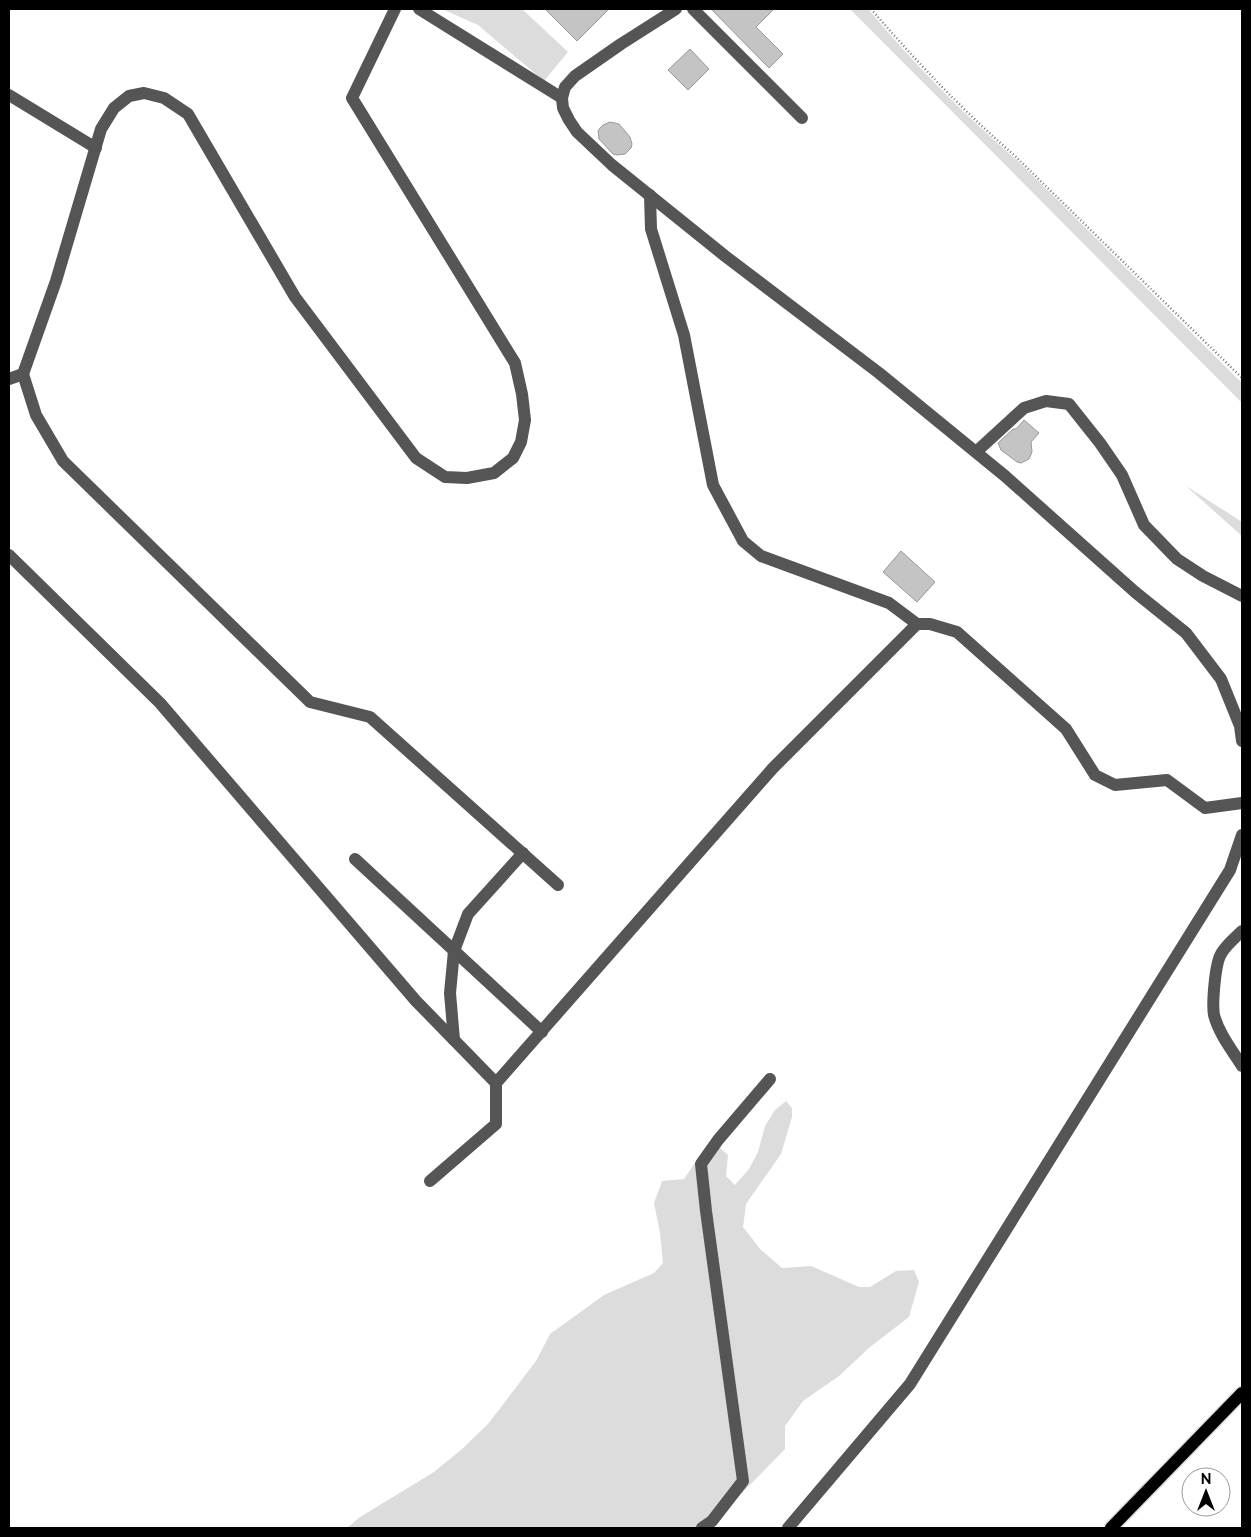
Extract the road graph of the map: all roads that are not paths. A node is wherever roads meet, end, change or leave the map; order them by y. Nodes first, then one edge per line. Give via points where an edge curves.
1 (395, 9) edge
2 (419, 9) edge
3 (676, 9) edge
4 (693, 9) edge
5 (9, 95) edge
6 (562, 98) junction
7 (802, 118) dead end
8 (96, 148) junction
9 (650, 196) junction
10 (23, 374) junction
11 (9, 379) edge
12 (976, 452) junction
13 (9, 555) edge
14 (1242, 596) edge
15 (917, 624) junction
16 (1242, 741) edge
17 (1242, 803) edge
18 (1242, 835) edge
19 (523, 853) junction
20 (355, 859) dead end
21 (558, 885) dead end
22 (1242, 931) edge
23 (454, 951) junction
24 (542, 1032) junction
25 (454, 1040) junction
26 (1242, 1066) edge
27 (770, 1079) dead end
28 (496, 1083) junction
29 (430, 1181) dead end
30 (1242, 1393) edge
31 (702, 1528) edge
32 (788, 1528) edge
33 (1111, 1528) edge

1 - 8 lane via 352,98 515,363 524,420 521,442 513,458 494,473 468,478 445,477 416,458 295,297 188,114 164,98 144,93 129,96 114,108
2 - 6 lane
3 - 6 lane via 575,76 565,88
4 - 7 lane
5 - 8 lane
6 - 9 lane via 566,114 577,132
8 - 10 lane via 56,280
9 - 12 lane
9 - 15 lane via 651,229 684,335 713,485 743,541 761,556 889,603
10 - 11 lane
10 - 19 lane via 36,415 63,461 310,702 370,717
12 - 14 lane via 1024,408 1046,401 1069,404 1122,475 1144,525 1177,559
12 - 16 lane via 1134,592 1186,633 1221,679 1240,726
13 - 25 lane via 160,703 416,1001
15 - 17 lane via 958,632 1066,729 1095,775 1115,785 1167,780 1205,808
15 - 24 lane via 773,768
18 - 32 lane via 1230,870 910,1384
19 - 21 lane
19 - 23 lane via 468,914
20 - 23 lane
22 - 26 lane via 1220,955 1214,983 1214,1014 1222,1036
23 - 24 lane
23 - 25 lane via 450,993
24 - 28 lane
25 - 28 lane
27 - 31 lane via 702,1164 743,1481 712,1521
28 - 29 lane via 496,1124
30 - 33 main road

